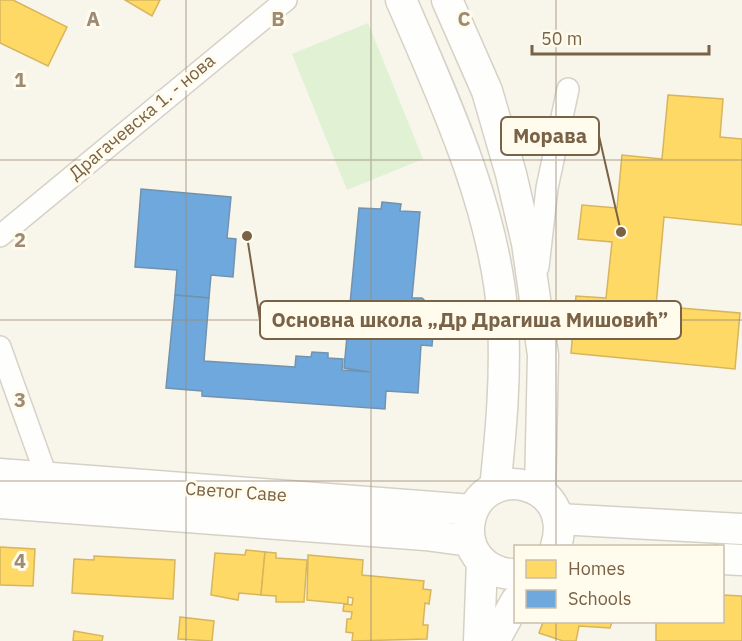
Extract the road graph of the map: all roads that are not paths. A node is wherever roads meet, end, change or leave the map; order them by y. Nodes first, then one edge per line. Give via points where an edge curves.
1 (286, 0) edge
2 (401, 0) edge
3 (447, 0) edge
4 (568, 89) dead end
5 (0, 236) edge
6 (535, 288) junction
7 (0, 347) edge
8 (0, 474) edge
9 (47, 477) junction
10 (495, 488) junction
11 (540, 491) junction
12 (0, 503) edge
13 (472, 510) junction
14 (742, 529) edge
15 (557, 533) edge
16 (476, 552) junction
17 (724, 559) edge
18 (742, 560) edge
19 (514, 574) edge
20 (514, 605) edge
21 (479, 641) edge
22 (494, 641) edge

1 - 5 street, Драгачевска 1. - нова
2 - 10 main road via 462,147 492,246 502,319 503,366
3 - 6 main road via 487,91 511,174
4 - 6 street via 548,188
6 - 11 main road via 543,355
7 - 9 street
8 - 9 main road, Светог Саве
9 - 13 main road, Светог Саве
10 - 11 main road via 519,484
10 - 13 main road
11 - 15 main road via 555,508
12 - 16 main road, Светог Саве via 425,535
13 - 16 main road via 468,527
14 - 15 main road
16 - 19 main road, Светог Саве via 494,570
16 - 21 main road
17 - 18 main road
20 - 22 main road

